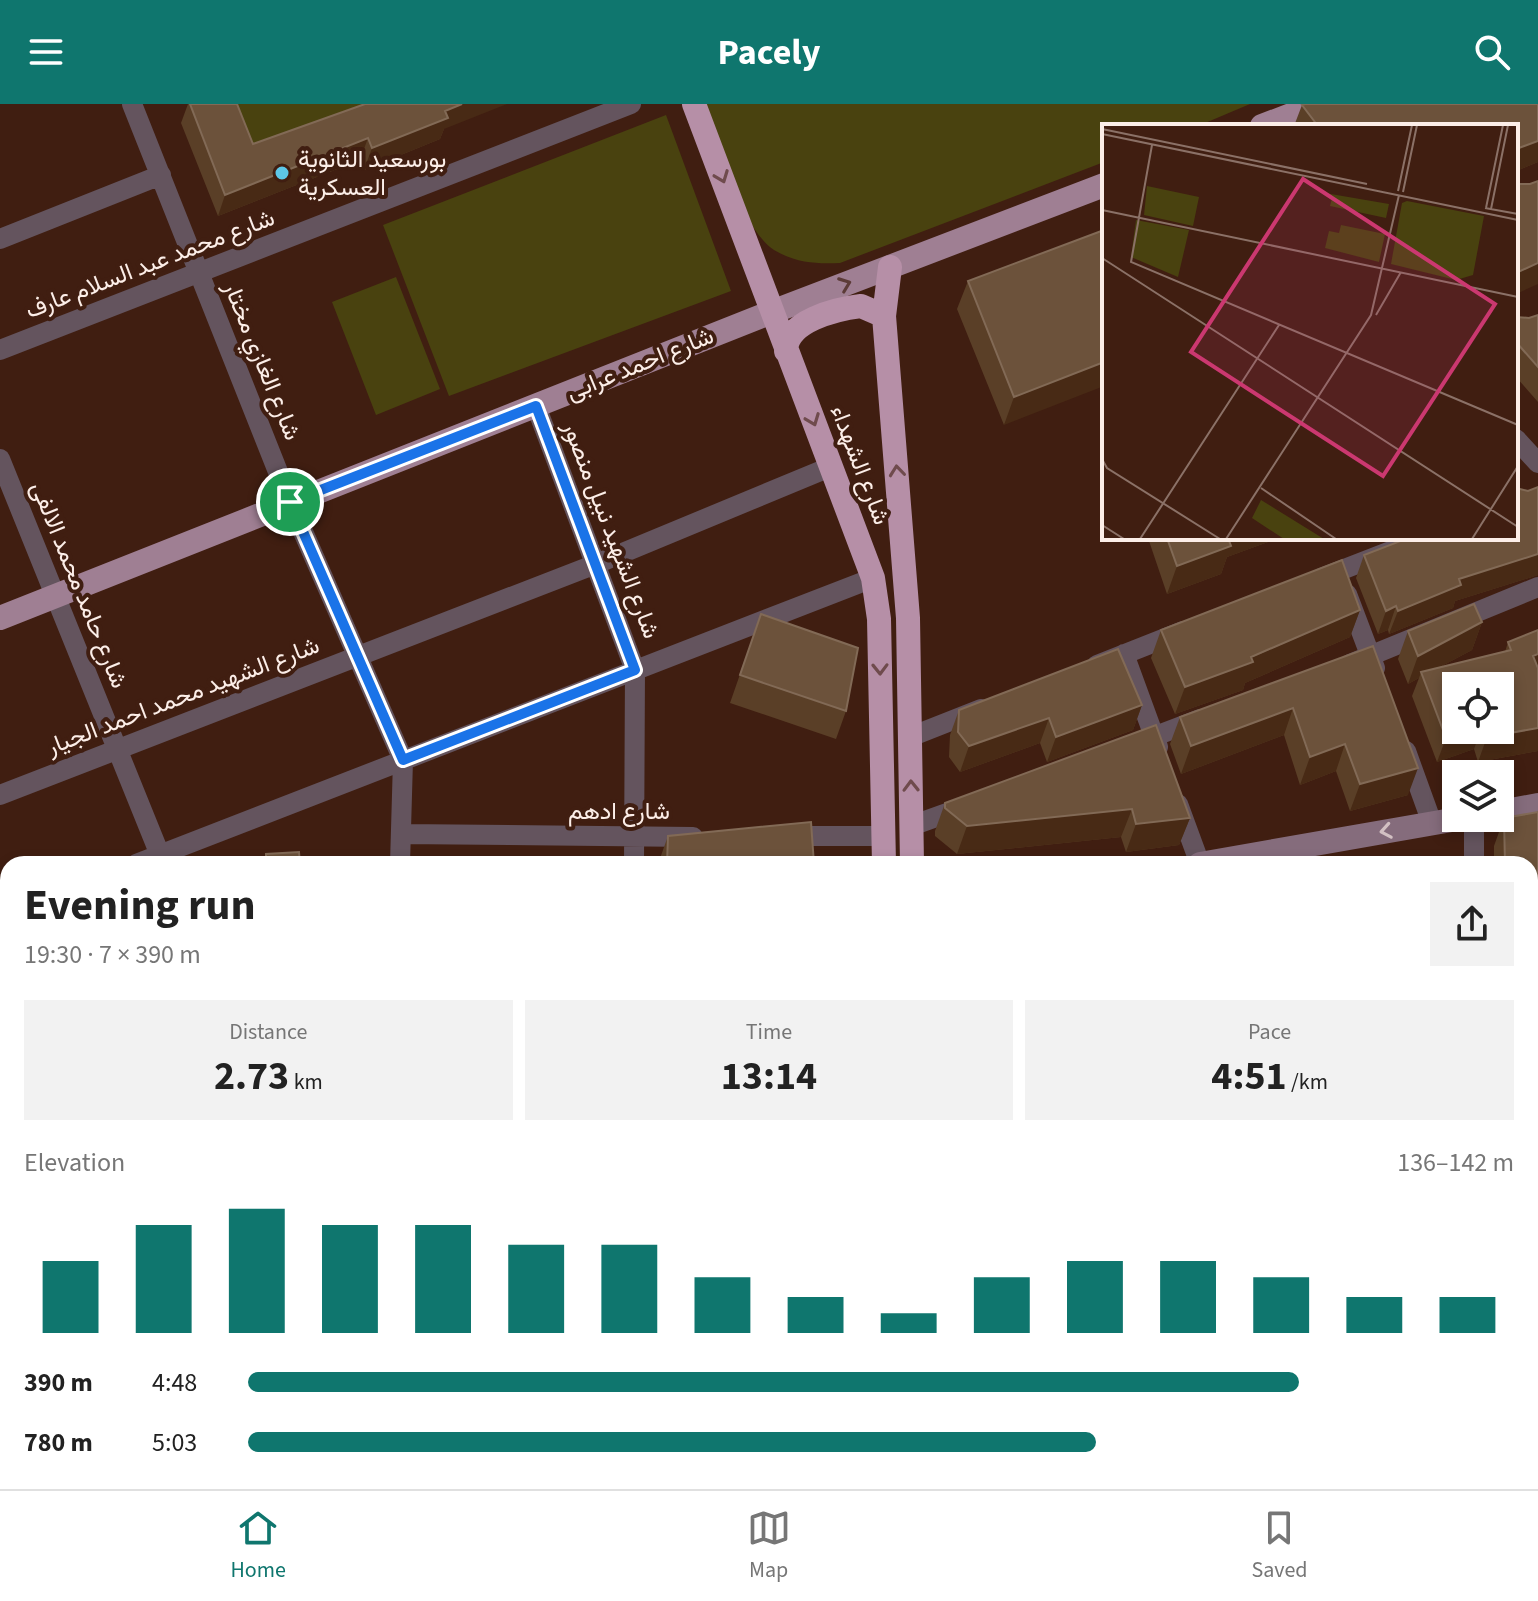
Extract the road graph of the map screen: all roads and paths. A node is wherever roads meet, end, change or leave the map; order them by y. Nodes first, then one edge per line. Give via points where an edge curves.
1 (132, 104) edge
2 (631, 104) edge
3 (694, 104) edge
4 (1320, 104) edge
5 (1267, 124) edge
6 (161, 175) junction
7 (1102, 186) edge
8 (0, 239) edge
9 (890, 267) junction
10 (199, 273) junction
11 (772, 312) junction
12 (884, 316) junction
13 (0, 350) edge
14 (786, 351) junction
15 (536, 406) junction
16 (1518, 441) edge
17 (0, 459) edge
18 (1538, 463) edge
19 (830, 467) junction
20 (290, 502) junction
21 (1419, 540) edge
22 (596, 564) junction
23 (1339, 571) junction
24 (873, 578) junction
25 (1538, 587) edge
26 (1296, 588) edge
27 (55, 596) junction
28 (0, 618) edge
29 (1199, 625) edge
30 (1124, 654) junction
31 (358, 656) junction
32 (1371, 656) junction
33 (635, 670) junction
34 (1081, 671) edge
35 (1327, 672) edge
36 (1381, 684) edge
37 (996, 704) edge
38 (1226, 710) edge
39 (1396, 726) edge
40 (1154, 736) junction
41 (910, 737) junction
42 (117, 749) junction
43 (1111, 752) edge
44 (403, 760) junction
45 (0, 795) edge
46 (983, 800) edge
47 (1538, 805) edge
48 (1514, 809) edge
49 (1442, 821) edge
50 (1432, 823) junction
51 (911, 826) junction
52 (1474, 832) edge
53 (401, 834) junction
54 (883, 836) junction
55 (712, 837) edge
56 (759, 837) edge
57 (634, 838) junction
58 (159, 856) edge
59 (167, 856) edge
60 (400, 856) edge
61 (634, 856) edge
62 (884, 856) edge
63 (912, 856) edge
64 (1197, 856) edge
65 (1245, 856) edge
66 (1474, 856) edge

1 - 6 street, شارع الغازي مختار
2 - 10 street, شارع محمد عبد السلام عارف
3 -> 11 highway, شارع الشهداء
4 - 5 main road
6 - 8 street
6 - 10 street, شارع الغازي مختار
7 - 9 main road, شارع احمد عرابى
11 -> 9 main road, شارع احمد عرابى
9 - 12 highway, شارع الشهداء
10 - 13 street, شارع محمد عبد السلام عارف
10 - 20 street, شارع الغازي مختار
11 - 14 highway, شارع الشهداء
11 - 15 main road, شارع احمد عرابى
12 - 14 highway via 861,306 812,321 793,330
41 -> 12 highway, شارع الشهداء via 908,618
14 -> 19 highway, شارع الشهداء
15 - 20 main road, شارع احمد عرابى
15 - 22 street, شارع الشهيد نبيل منصور
16 - 18 street
17 - 27 street, شارع حامد محمد الالفى
19 - 22 street, شارع الشهيد محمد احمد الجيار
19 - 24 highway, شارع الشهداء
20 - 27 main road, شارع احمد عرابى
20 - 31 street, شارع الغازي مختار
21 - 23 street
22 - 31 street, شارع الشهيد محمد احمد الجيار
22 - 33 street, شارع الشهيد نبيل منصور
23 - 26 street
23 - 32 street
24 - 33 street
24 -> 54 highway, شارع الشهداء via 879,619
25 - 32 street
27 - 28 main road, شارع احمد عرابى
27 - 42 street, شارع حامد محمد الالفى
29 - 30 street
30 - 34 street
30 - 40 street
31 - 42 street, شارع الشهيد محمد احمد الجيار
31 - 44 street, شارع الغازي مختار
32 - 35 street
32 - 36 street
33 - 44 street
33 - 57 street, شارع الشهيد نبيل منصور
37 - 41 street
38 - 40 street
39 - 50 street
40 - 43 street
40 - 64 street
51 -> 41 highway, شارع الشهداء
42 - 45 street, شارع الشهيد محمد احمد الجيار
42 - 58 street, شارع حامد محمد الالفى
44 - 53 street, شارع الغازي مختار
44 - 59 street
46 - 51 street
47 - 48 street
49 - 50 street
50 -> 65 street
51 - 63 highway, شارع الشهداء
52 - 66 street
53 - 57 street, شارع ادهم
53 - 60 street, شارع الغازي مختار
54 - 56 street
54 - 62 highway, شارع الشهداء
55 - 57 street, شارع ادهم
57 - 61 street, شارع الشهيد نبيل منصور

